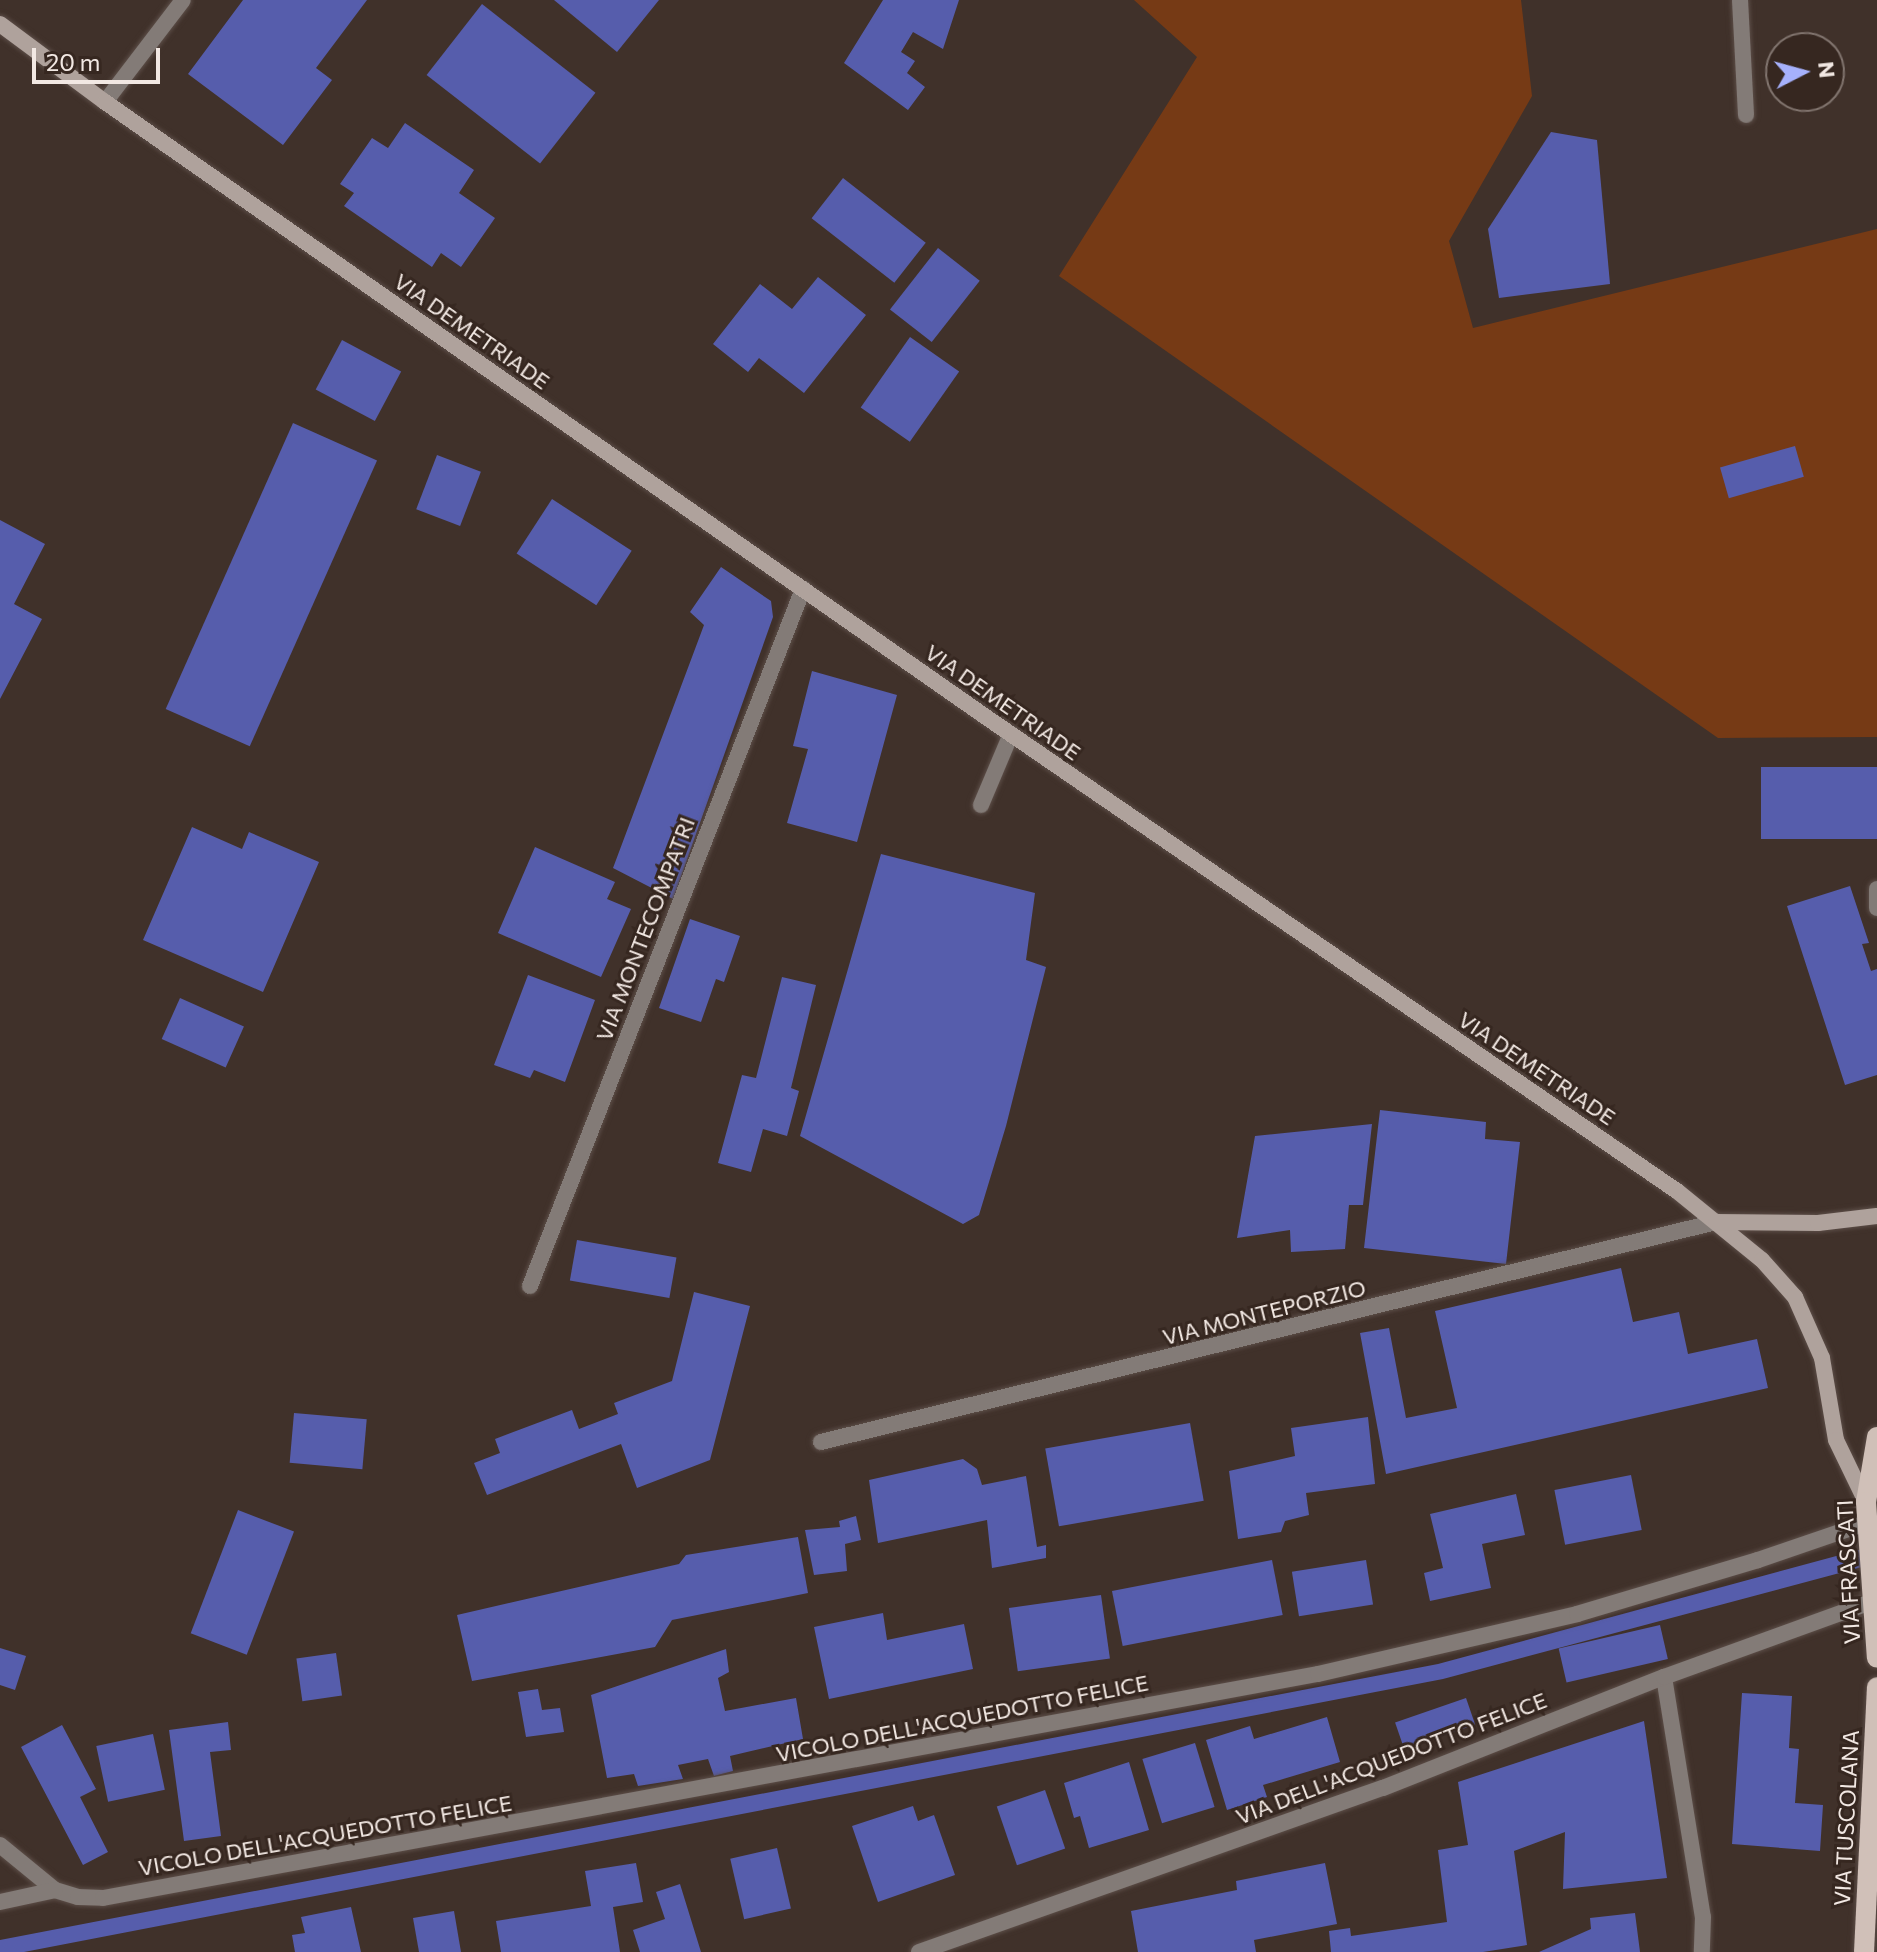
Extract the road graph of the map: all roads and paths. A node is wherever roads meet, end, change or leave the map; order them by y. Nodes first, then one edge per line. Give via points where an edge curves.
1 (183, 0) edge
2 (1740, 0) edge
3 (0, 24) edge
4 (105, 102) junction
5 (1746, 115) dead end
6 (803, 589) junction
7 (1011, 734) junction
8 (981, 805) dead end
9 (1877, 889) edge
10 (1877, 908) edge
11 (1877, 1216) edge
12 (1716, 1222) junction
13 (530, 1286) dead end
14 (1877, 1437) edge
15 (821, 1442) dead end
16 (1866, 1502) junction
17 (1866, 1523) junction
18 (1874, 1601) edge
19 (1877, 1658) edge
20 (1664, 1677) junction
21 (1877, 1687) edge
22 (0, 1845) edge
23 (55, 1890) junction
24 (0, 1902) edge
25 (919, 1952) edge
26 (1702, 1952) edge
27 (1864, 1952) edge

1 - 4 street
2 - 5 street
3 - 4 street, VIA DEMETRIADE
4 - 6 street, VIA DEMETRIADE
6 - 7 street, VIA DEMETRIADE
6 - 13 street, VIA MONTECOMPATRI
7 - 8 street
7 - 12 street, VIA DEMETRIADE
9 - 10 street
11 - 12 street via 1818,1223
12 - 15 street, VIA MONTEPORZIO
12 - 16 street, VIA DEMETRIADE via 1780,1278 1805,1314 1822,1358 1836,1440
14 - 16 main road, VIA FRASCATI
16 - 17 main road, VIA FRASCATI
17 - 18 main road, VIA FRASCATI
17 - 23 street, VICOLO DELL'ACQUEDOTTO FELICE via 1577,1614 1318,1674 118,1895 91,1898
18 - 19 main road, VIA FRASCATI
18 - 20 street, VIA DELL'ACQUEDOTTO FELICE
20 - 25 street, VIA DELL'ACQUEDOTTO FELICE via 1383,1788
20 - 26 street via 1703,1917
21 - 27 main road, VIA TUSCOLANA
22 - 23 street, VICOLO DELL'ACQUEDOTTO FELICE
23 - 24 street, VICOLO DELL'ACQUEDOTTO FELICE

